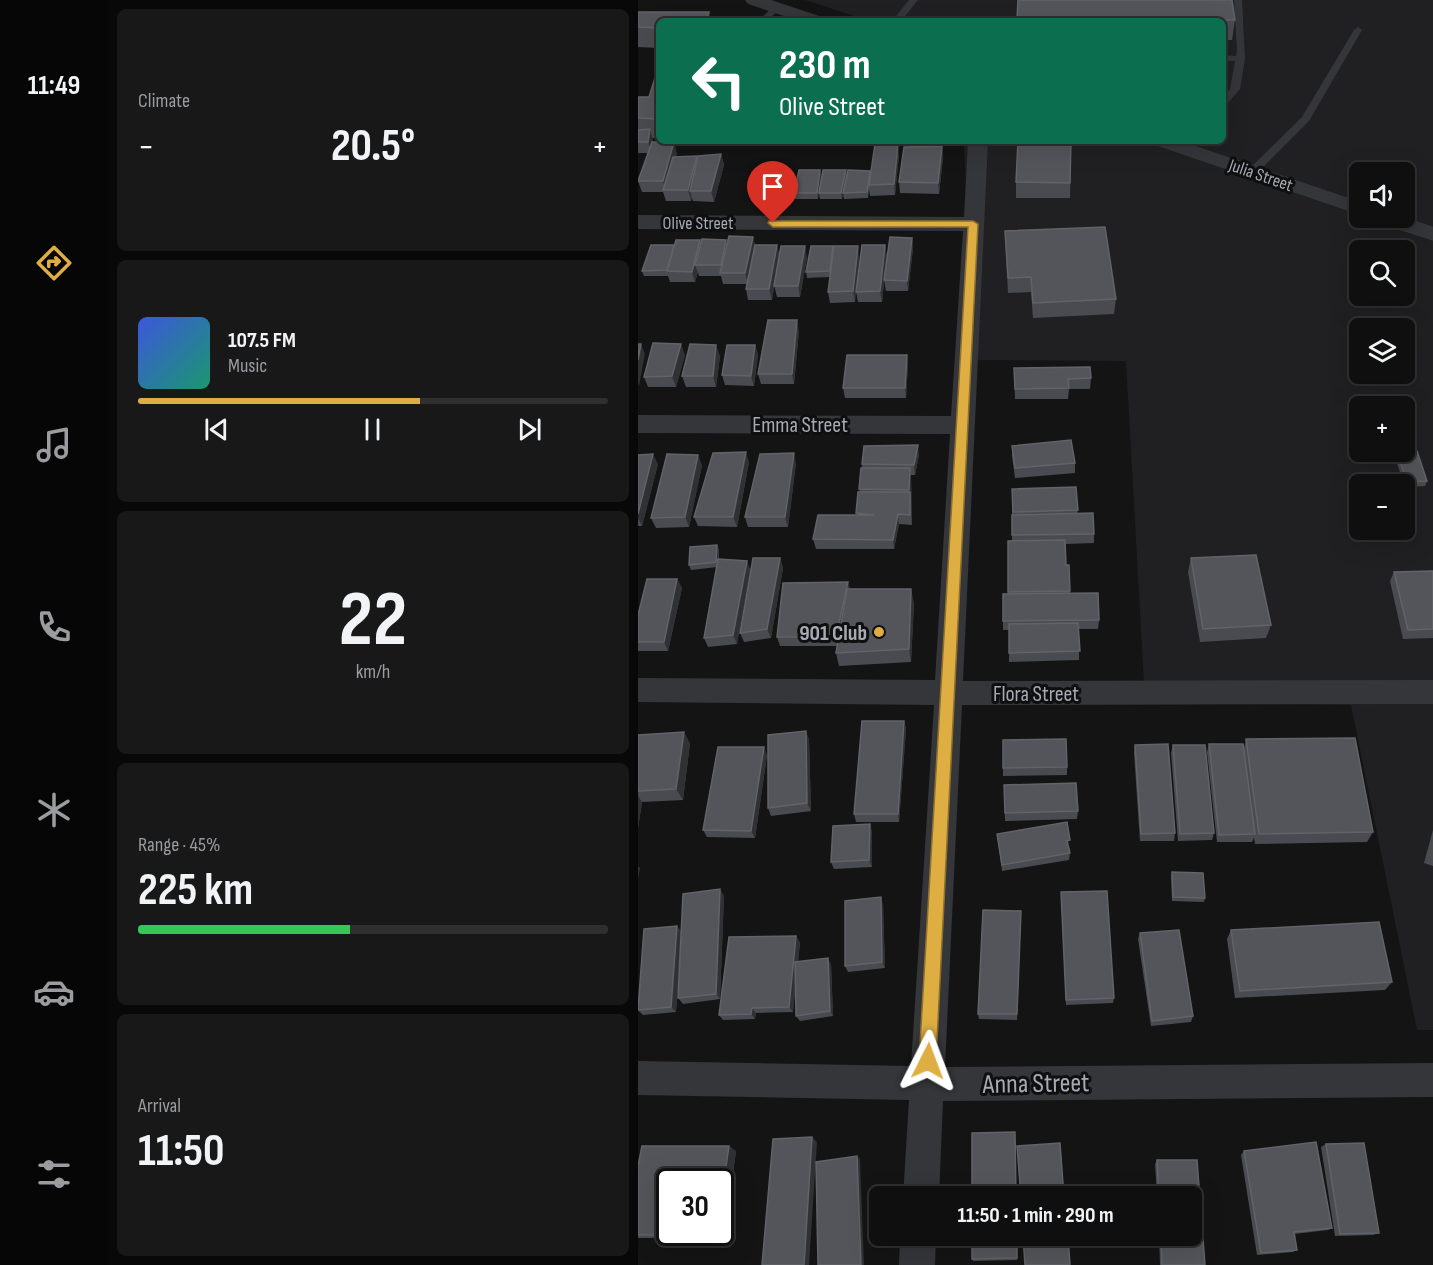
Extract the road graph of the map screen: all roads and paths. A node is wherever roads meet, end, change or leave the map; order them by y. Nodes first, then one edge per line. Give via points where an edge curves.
1 (754, 0) edge
2 (914, 0) edge
3 (1238, 0) edge
4 (777, 8) junction
5 (765, 18) edge
6 (807, 18) edge
7 (899, 18) edge
8 (1358, 30) dead end
9 (1226, 58) edge
10 (1240, 59) junction
11 (1227, 94) edge
12 (978, 144) edge
13 (1186, 145) edge
14 (1252, 171) junction
15 (1349, 205) edge
16 (638, 222) edge
17 (973, 224) junction
18 (1415, 228) edge
19 (1433, 234) edge
20 (638, 423) edge
21 (962, 425) junction
22 (638, 690) edge
23 (949, 692) junction
24 (1433, 692) edge
25 (638, 1078) edge
26 (1433, 1080) edge
27 (927, 1083) junction
28 (922, 1186) edge
29 (918, 1246) edge
30 (917, 1265) edge

1 - 4 street
2 - 7 lane
3 - 10 lane
4 - 5 lane
4 - 6 street
8 - 14 lane via 1306,119
9 - 10 lane
10 - 11 lane via 1235,89
12 - 17 street
13 - 14 street, Julia Street
14 - 15 street, Julia Street
16 - 17 street, Olive Street
17 - 21 street
18 - 19 street
20 - 21 street, Emma Street
21 - 23 street
22 - 23 street, Flora Street
23 - 24 street, Flora Street
23 - 27 street
25 - 27 street, Anna Street
26 - 27 street, Anna Street
27 - 28 street
29 - 30 street

